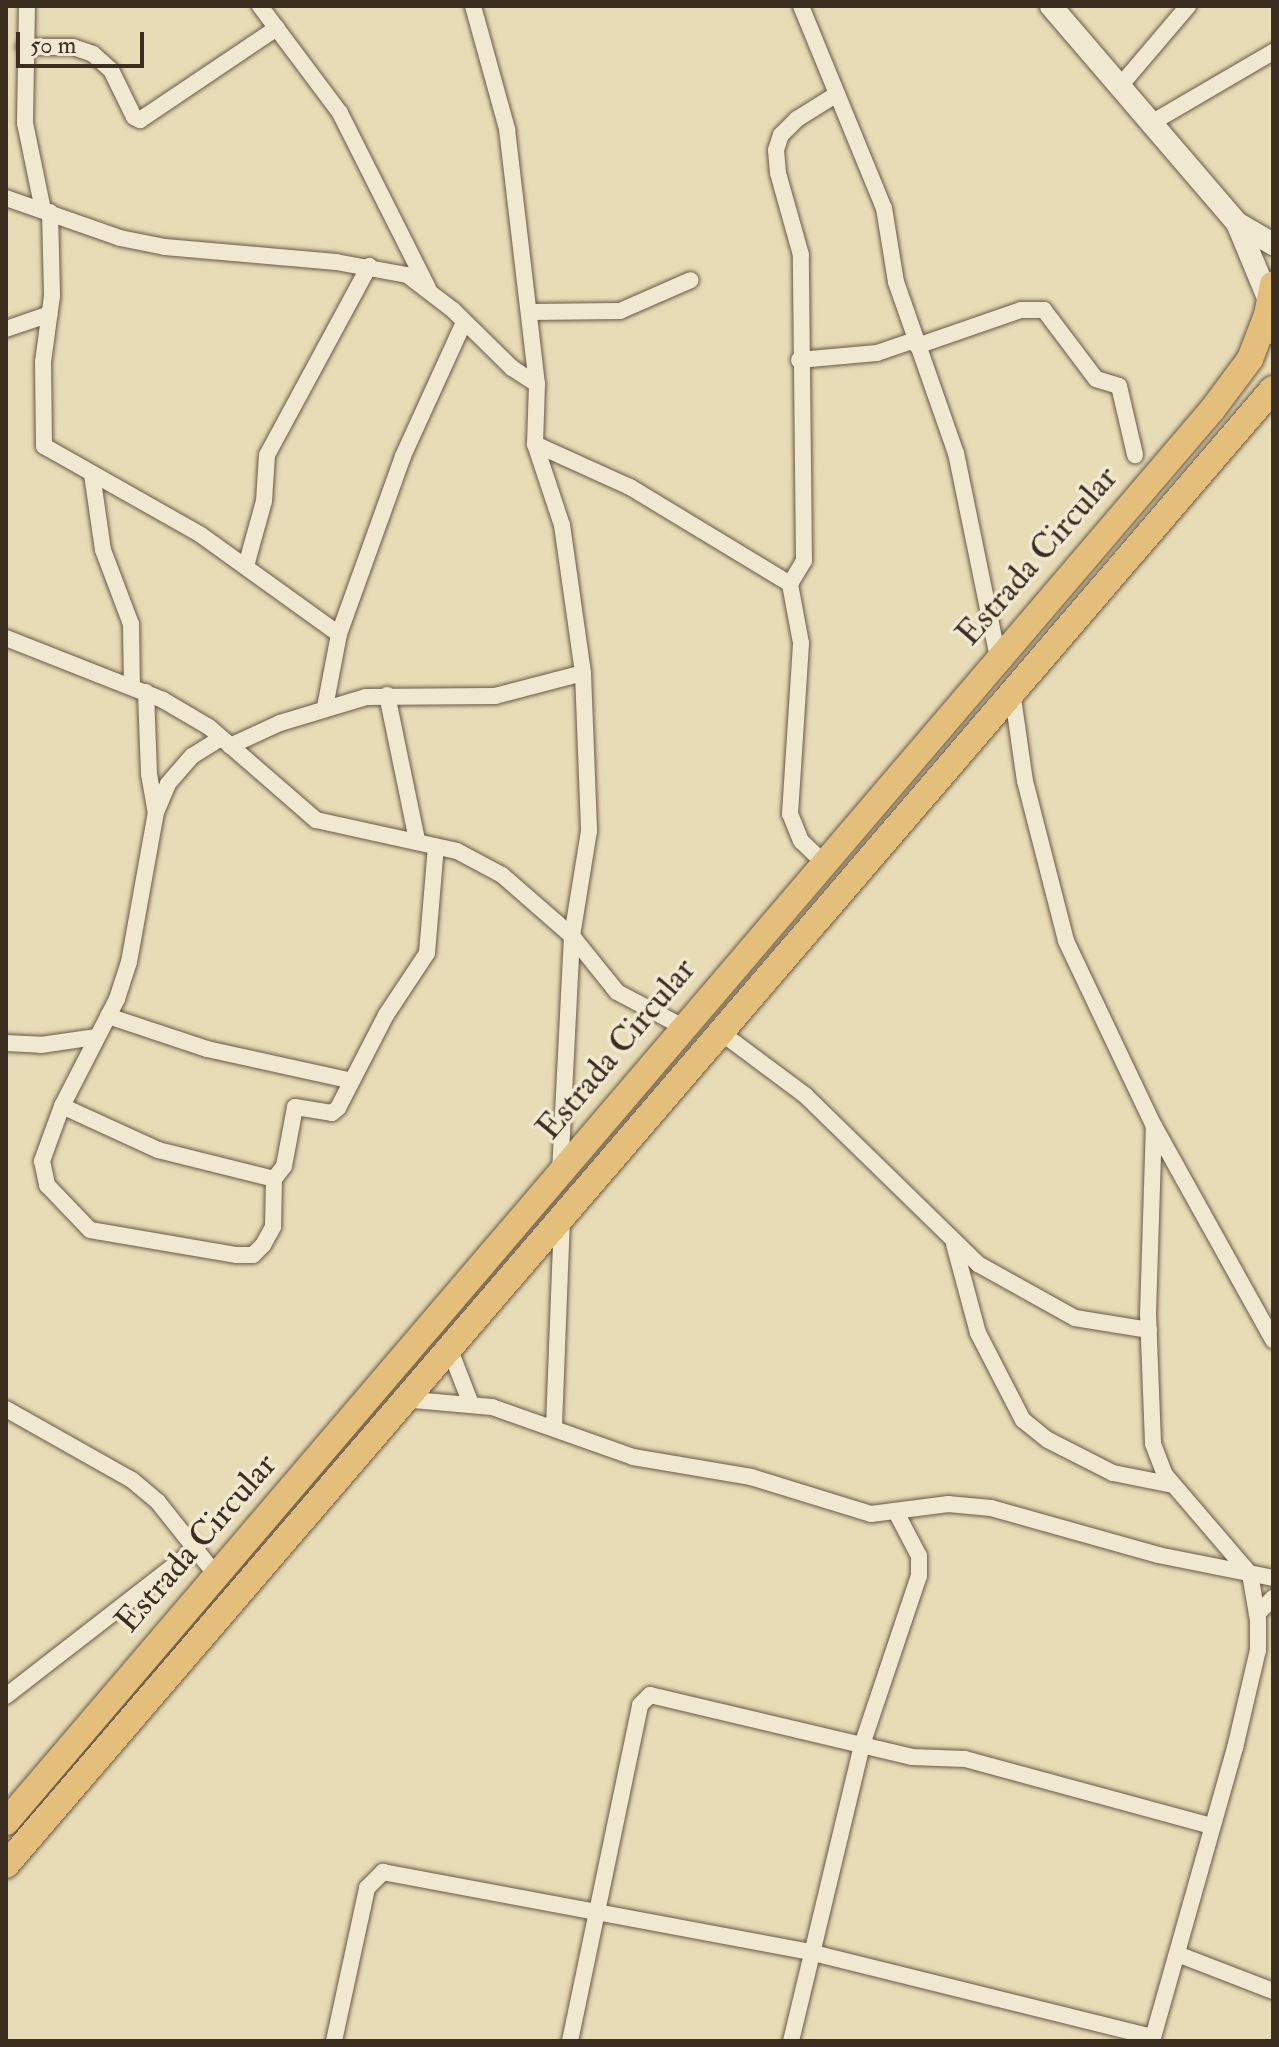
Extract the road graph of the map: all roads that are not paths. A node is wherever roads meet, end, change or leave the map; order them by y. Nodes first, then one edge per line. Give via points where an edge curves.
1 (27, 6) edge
2 (260, 6) edge
3 (473, 6) edge
4 (801, 6) edge
5 (1051, 6) edge
6 (1188, 6) edge
7 (277, 28) junction
8 (24, 47) junction
9 (1273, 52) edge
10 (1120, 86) junction
11 (837, 94) junction
12 (1153, 122) junction
13 (6, 198) edge
14 (46, 211) junction
15 (1237, 223) junction
16 (1273, 244) edge
17 (369, 266) junction
18 (691, 280) dead end
19 (428, 288) junction
20 (1270, 308) edge
21 (530, 312) junction
22 (50, 314) junction
23 (464, 322) junction
24 (6, 329) edge
25 (916, 343) junction
26 (799, 360) junction
27 (537, 384) junction
28 (1273, 389) edge
29 (535, 444) junction
30 (1135, 455) dead end
31 (92, 474) junction
32 (246, 566) junction
33 (790, 584) junction
34 (339, 634) junction
35 (6, 638) edge
36 (998, 657) junction
37 (583, 673) junction
38 (139, 689) junction
39 (1012, 690) junction
40 (387, 695) junction
41 (325, 707) junction
42 (226, 742) junction
43 (156, 812) junction
44 (417, 840) junction
45 (436, 846) junction
46 (823, 862) junction
47 (572, 936) junction
48 (108, 1016) junction
49 (683, 1027) junction
50 (719, 1031) junction
51 (96, 1037) junction
52 (6, 1043) edge
53 (352, 1081) junction
54 (62, 1106) junction
55 (1154, 1126) junction
56 (560, 1172) junction
57 (274, 1179) junction
58 (562, 1216) junction
59 (954, 1244) junction
60 (1149, 1330) junction
61 (1273, 1340) edge
62 (448, 1345) junction
63 (402, 1399) junction
64 (471, 1404) junction
65 (6, 1409) edge
66 (554, 1426) junction
67 (1173, 1485) junction
68 (896, 1512) junction
69 (197, 1548) junction
70 (1250, 1574) junction
71 (216, 1575) junction
72 (1273, 1578) edge
73 (1273, 1598) edge
74 (1257, 1614) junction
75 (6, 1696) edge
76 (863, 1742) junction
77 (6, 1822) edge
78 (1211, 1826) junction
79 (6, 1865) edge
80 (596, 1912) junction
81 (809, 1952) junction
82 (1180, 1955) junction
83 (1273, 1991) edge
84 (1152, 2039) edge
85 (334, 2041) edge
86 (570, 2041) edge
87 (791, 2041) edge

1 - 8 street
2 - 7 street
3 - 21 street via 507,129
4 - 11 street
5 - 10 street
6 - 10 street
7 - 8 street via 140,120 111,70 93,54 73,47
7 - 19 street via 355,139
8 - 14 street via 25,123
9 - 12 street
10 - 12 street
11 - 25 street via 884,208 896,282
11 - 26 street via 797,119 781,135 776,150 801,255
12 - 15 street
13 - 14 street
14 - 17 street via 120,238 165,247
14 - 22 street
15 - 16 street
15 - 20 street
17 - 19 street via 407,275
17 - 32 street via 267,455 264,501
18 - 21 street via 620,311
19 - 23 street
20 - 36 main road, Estrada Circular via 1237,380
21 - 27 street
22 - 24 street
22 - 31 street via 42,440 50,452
23 - 27 street
23 - 34 street via 403,456
25 - 26 street via 877,353
25 - 30 street via 1021,310 1044,310 1096,379 1119,386
25 - 36 street via 956,453
26 - 33 street via 804,561
27 - 29 street
28 - 39 main road, Estrada Circular
29 - 33 street via 630,487
29 - 37 street via 562,525
31 - 32 street
31 - 38 street via 103,550 131,624
32 - 34 street
33 - 46 street via 801,643 790,814 801,841
34 - 41 street
35 - 38 street
36 - 46 main road, Estrada Circular
37 - 40 street via 495,696
37 - 47 street via 589,831
38 - 42 street
38 - 43 street
39 - 50 main road, Estrada Circular
39 - 55 street via 1025,781 1066,941
40 - 41 street
40 - 44 street
41 - 42 street
42 - 43 street via 178,770
42 - 44 street via 316,820
43 - 48 street via 129,962
44 - 45 street
45 - 47 street via 502,875
45 - 53 street via 427,953
46 - 49 main road, Estrada Circular
47 - 49 street via 617,992
47 - 56 street
48 - 51 street
48 - 53 street via 207,1049
49 - 56 main road, Estrada Circular
50 - 58 main road, Estrada Circular
50 - 59 street via 805,1095
51 - 52 street via 41,1045
51 - 54 street
53 - 57 street via 332,1113 295,1107 284,1166
54 - 57 street via 158,1150
54 - 57 street via 43,1173 63,1208 90,1230 253,1255 273,1227
55 - 60 street
55 - 61 street
56 - 71 main road, Estrada Circular
58 - 62 main road, Estrada Circular
58 - 66 street
59 - 60 street via 1056,1310
59 - 67 street via 978,1333 1023,1420 1048,1440 1113,1473
60 - 67 street via 1153,1443
62 - 63 main road, Estrada Circular
62 - 64 street
63 - 64 street
63 - 79 main road, Estrada Circular
64 - 66 street
65 - 69 street via 132,1480
66 - 68 street via 633,1457 751,1477 871,1514
67 - 70 street
68 - 70 street via 948,1504 991,1508 1158,1555
68 - 76 street via 919,1556 919,1576
69 - 71 street
69 - 75 street
70 - 72 street
70 - 74 street
71 - 77 main road, Estrada Circular
73 - 74 street
74 - 78 street via 1258,1650
76 - 78 street via 912,1757 965,1759
76 - 80 street via 650,1695 644,1698
76 - 81 street
78 - 82 street
80 - 81 street
80 - 85 street via 383,1872 367,1888
80 - 86 street
81 - 84 street
81 - 87 street
82 - 83 street
82 - 84 street

